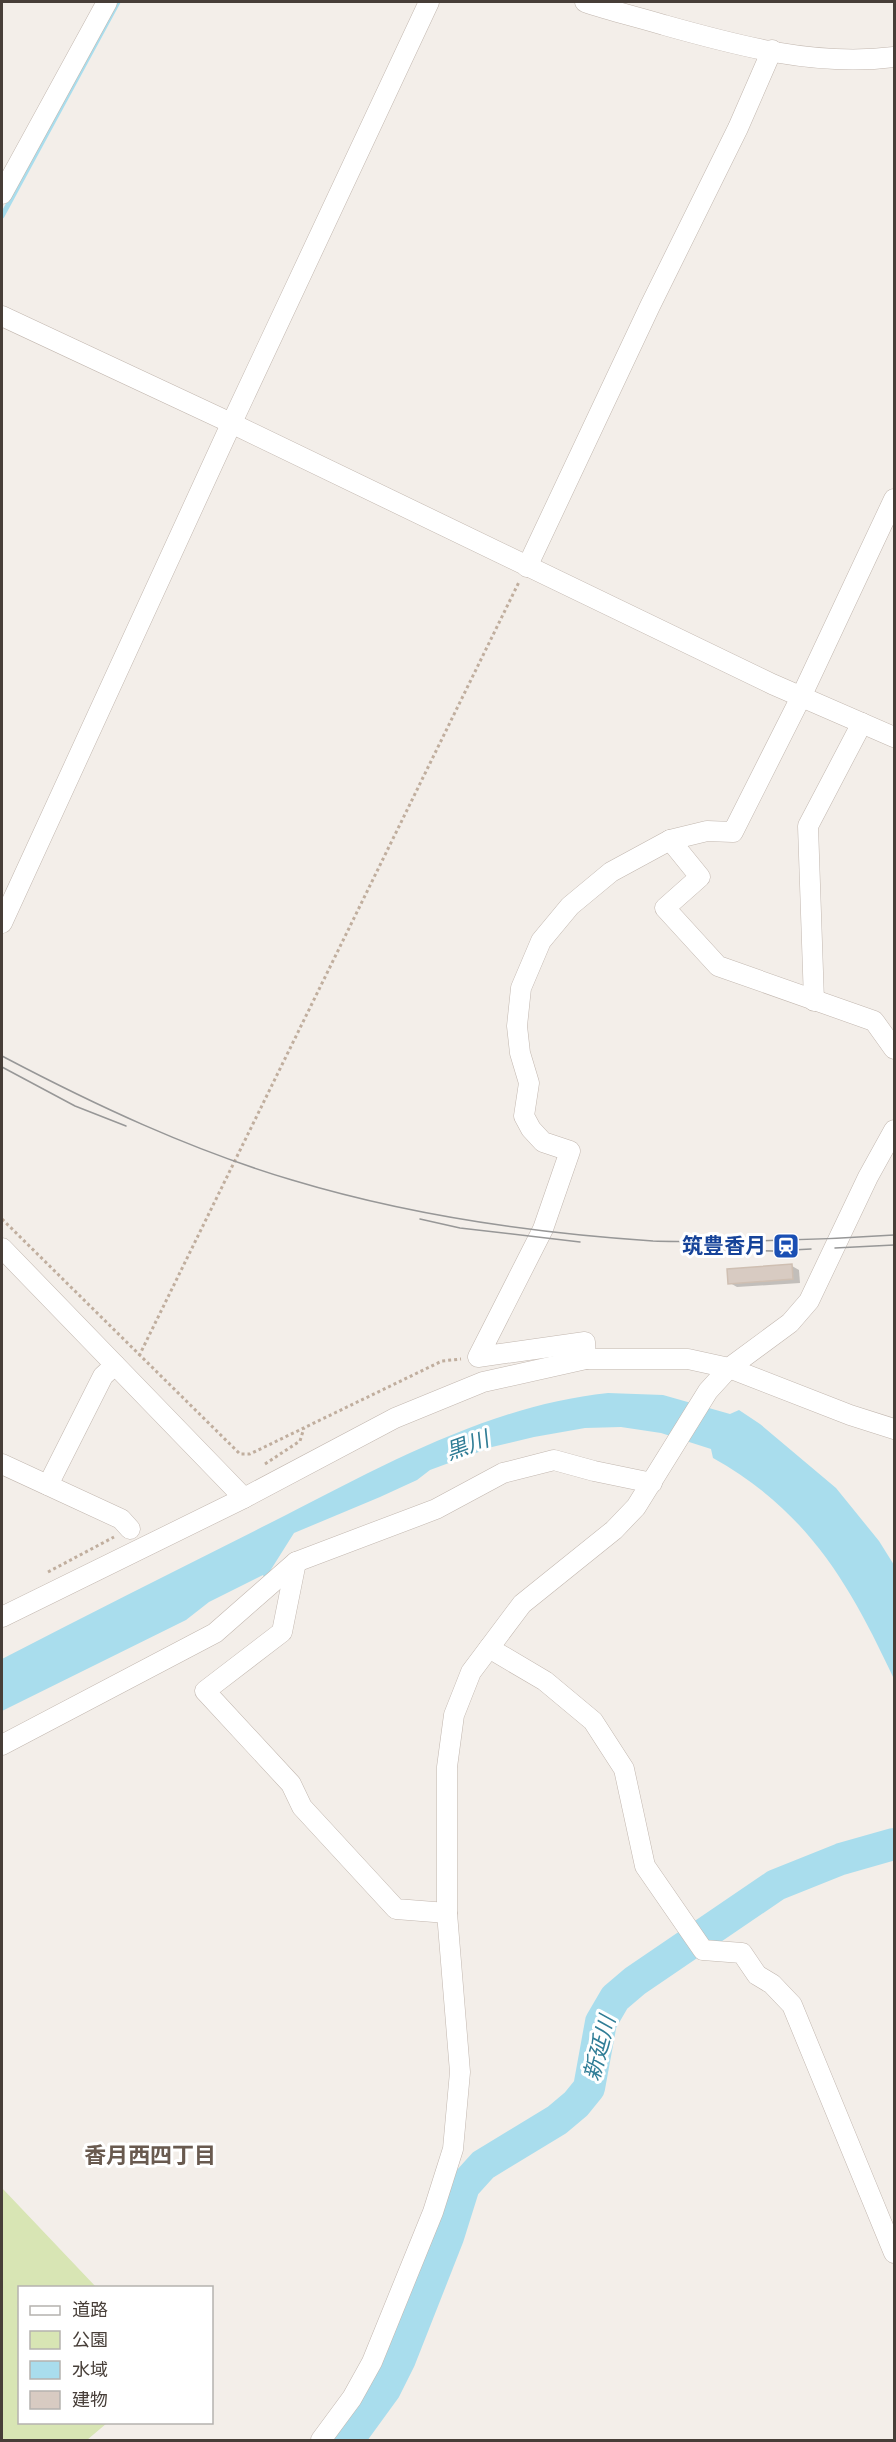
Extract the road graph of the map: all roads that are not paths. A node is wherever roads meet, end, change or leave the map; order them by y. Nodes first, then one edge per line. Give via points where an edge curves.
1 (107, 2) edge
2 (429, 2) edge
3 (585, 2) edge
4 (772, 50) junction
5 (894, 57) edge
6 (2, 194) edge
7 (2, 316) edge
8 (231, 423) junction
9 (894, 500) edge
10 (527, 567) junction
11 (801, 697) junction
12 (861, 723) junction
13 (894, 737) edge
14 (670, 840) junction
15 (2, 923) edge
16 (814, 1000) junction
17 (894, 1049) edge
18 (894, 1130) edge
19 (2, 1248) edge
20 (586, 1359) junction
21 (115, 1365) junction
22 (729, 1368) junction
23 (892, 1431) edge
24 (2, 1464) edge
25 (652, 1483) junction
26 (48, 1485) junction
27 (244, 1498) junction
28 (130, 1529) dead end
29 (296, 1562) junction
30 (2, 1617) edge
31 (489, 1648) junction
32 (2, 1745) edge
33 (447, 1913) junction
34 (894, 2253) edge
35 (321, 2440) edge

1 - 6 street
2 - 8 street
3 - 4 street via 744,47
4 - 5 street via 826,59
4 - 10 street
7 - 8 street
8 - 10 street
8 - 15 street
9 - 11 street
10 - 11 street
11 - 12 street
11 - 14 street via 733,832 707,831
12 - 13 street
12 - 16 street via 808,826
14 - 16 street via 700,878 665,908 718,966
14 - 20 street via 610,872 570,906 541,940 521,988 517,1026 520,1053 530,1083 524,1116 543,1142 570,1150 543,1229 478,1358 585,1342
16 - 17 street via 874,1021
18 - 22 street via 809,1301 790,1323
19 - 21 street
20 - 22 street via 688,1359
20 - 27 street via 483,1382 395,1418
21 - 26 street via 103,1376
21 - 27 street
22 - 23 street
22 - 25 street via 708,1391
24 - 26 street
25 - 29 street via 554,1460 503,1473 436,1509
25 - 31 street via 614,1530 522,1604
26 - 28 street via 121,1519
27 - 30 street
29 - 32 street via 215,1633
29 - 33 street via 282,1632 205,1691 291,1785 302,1807 396,1909
31 - 33 street via 471,1671 454,1715 447,1767
31 - 34 street via 545,1682 593,1721 624,1769 645,1866 703,1950 742,1953 757,1975 792,2005
33 - 35 street via 460,2072 453,2149 433,2212 372,2362

